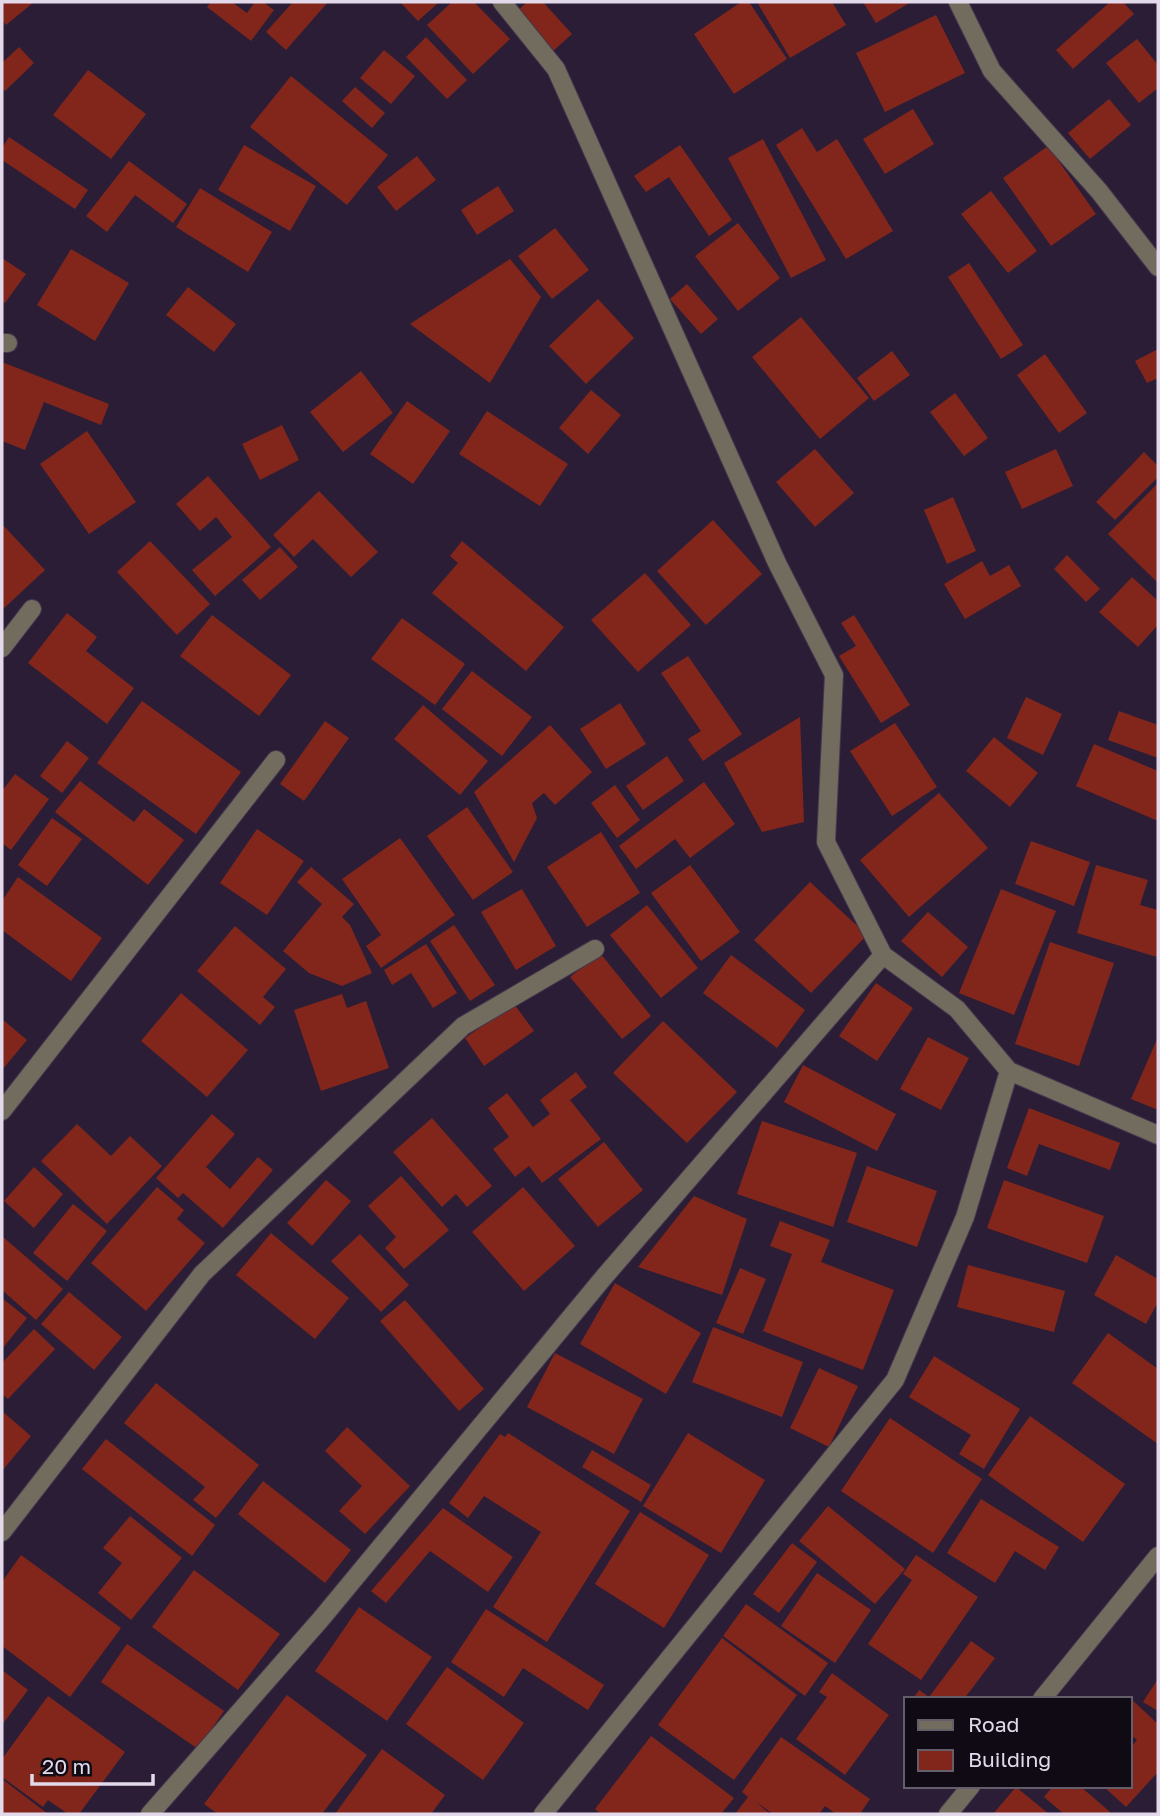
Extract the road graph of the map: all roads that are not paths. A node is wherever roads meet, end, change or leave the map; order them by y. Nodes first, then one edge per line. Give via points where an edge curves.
1 (502, 2) edge
2 (958, 2) edge
3 (1158, 267) edge
4 (32, 609) dead end
5 (2, 648) edge
6 (276, 760) dead end
7 (595, 949) dead end
8 (883, 955) junction
9 (1009, 1071) junction
10 (2, 1111) edge
11 (1158, 1135) edge
12 (2, 1532) edge
13 (1158, 1556) edge
14 (1044, 1697) edge
15 (969, 1788) edge
16 (150, 1814) edge
17 (543, 1814) edge
18 (948, 1814) edge

1 - 8 street via 556,69 777,563 834,675 826,842
2 - 3 street via 992,71 1099,191
4 - 5 street
6 - 10 street
7 - 12 street via 463,1026 202,1274
8 - 9 street via 957,1009
8 - 16 street via 604,1278 321,1619
9 - 11 street
9 - 17 street via 965,1217 895,1380
13 - 14 street
15 - 18 street

